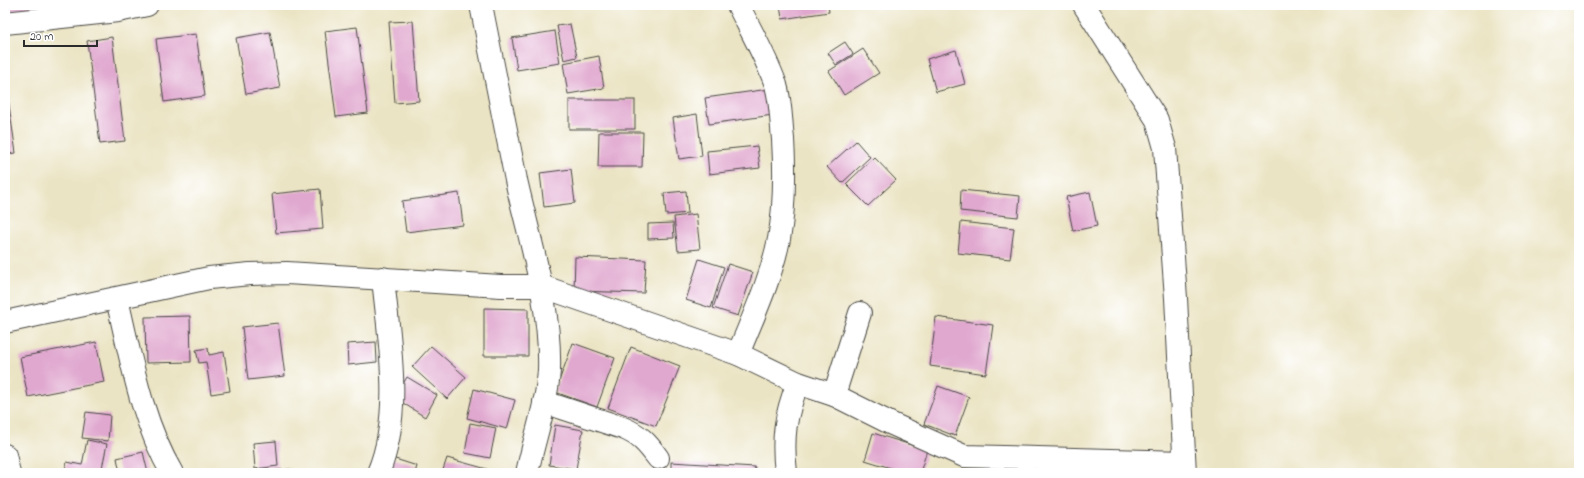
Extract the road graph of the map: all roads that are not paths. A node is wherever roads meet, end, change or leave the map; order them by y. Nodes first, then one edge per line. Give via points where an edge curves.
1 (147, 5) edge
2 (481, 5) edge
3 (738, 5) edge
4 (1084, 5) edge
5 (51, 11) edge
6 (5, 23) edge
7 (383, 278) junction
8 (542, 286) junction
9 (117, 299) junction
10 (860, 313) dead end
11 (5, 322) edge
12 (738, 354) junction
13 (798, 383) junction
14 (834, 395) junction
15 (544, 402) junction
16 (5, 455) edge
17 (658, 458) dead end
18 (963, 464) edge
19 (1185, 468) edge
20 (9, 473) edge
21 (172, 473) edge
22 (378, 473) edge
23 (527, 473) edge
24 (786, 473) edge

1 - 5 street via 118,11
2 - 8 street via 516,180
3 - 12 street via 765,60 779,98 784,196 779,241
4 - 19 street via 1157,120 1165,148
5 - 6 street
7 - 8 street via 501,286
7 - 9 street via 287,272 250,274 209,278
7 - 22 street via 392,378 389,430
8 - 12 street
8 - 15 street via 549,348
9 - 11 street
9 - 21 street via 149,423
10 - 14 street
12 - 13 street
13 - 14 street
13 - 24 street via 786,418
14 - 18 street
15 - 17 street via 635,433 646,442
15 - 23 street
16 - 20 street
18 - 19 street

